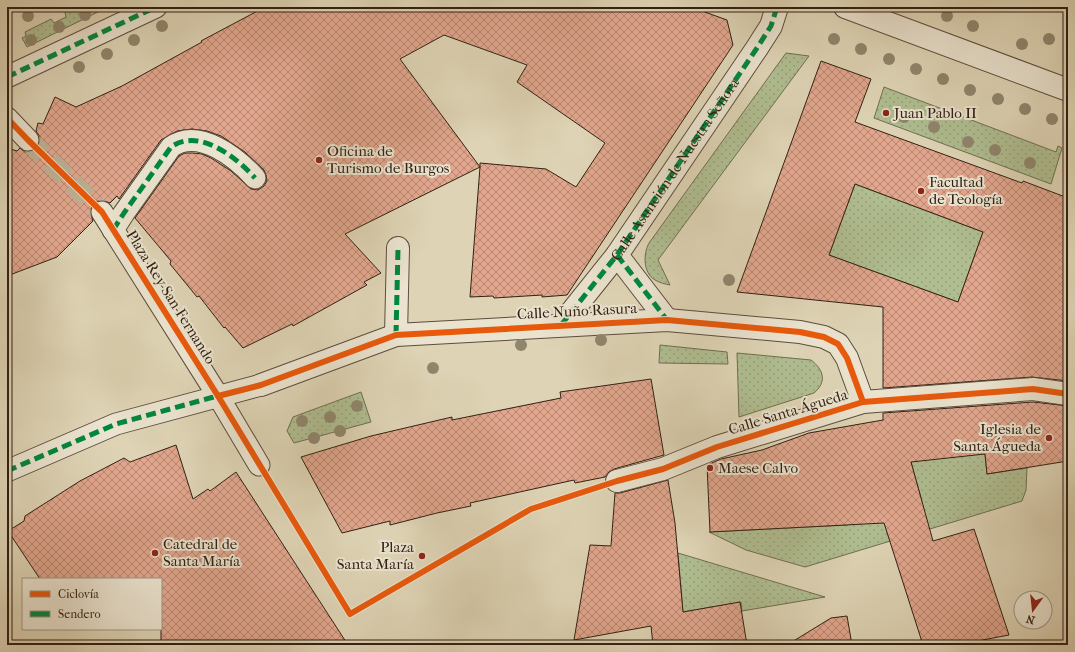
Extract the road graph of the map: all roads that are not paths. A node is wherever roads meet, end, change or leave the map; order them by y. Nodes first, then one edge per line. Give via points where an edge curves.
1 (156, 7) edge
2 (778, 7) edge
3 (845, 7) edge
4 (7, 77) edge
5 (1068, 90) edge
6 (8, 121) edge
7 (28, 140) tunnel mouth
8 (255, 178) dead end
9 (102, 212) tunnel mouth
10 (113, 230) junction
11 (398, 248) dead end
12 (617, 255) junction
13 (667, 320) junction
14 (561, 325) junction
15 (396, 334) junction
16 (260, 385) joint
17 (1068, 394) edge
18 (218, 396) junction
19 (863, 402) junction
20 (259, 465) dead end
21 (7, 471) edge
22 (617, 481) dead end

1 - 4 street
2 - 12 street, Calle Asunción de Nuestra Señora via 771,26 757,48
3 - 5 street
6 - 7 street
8 - 10 street via 242,164 213,145 193,140 177,142
9 - 10 street, Plaza Rey San Fernando
10 - 18 street, Plaza Rey San Fernando
11 - 15 street
12 - 13 street, Calle Nuño Rasura
12 - 14 street, Calle Asunción de Nuestra Señora
13 - 14 street, Calle Nuño Rasura
13 - 19 street, Calle Nuño Rasura via 800,332 824,337 838,344 847,358
14 - 15 street, Calle Nuño Rasura
15 - 16 street, Calle Nuño Rasura
16 - 18 street
17 - 19 street, Calle Santa Águeda via 1033,389
18 - 20 street, Plaza Rey San Fernando
18 - 21 street via 116,424
19 - 22 street, Calle Santa Águeda via 717,447 663,469

